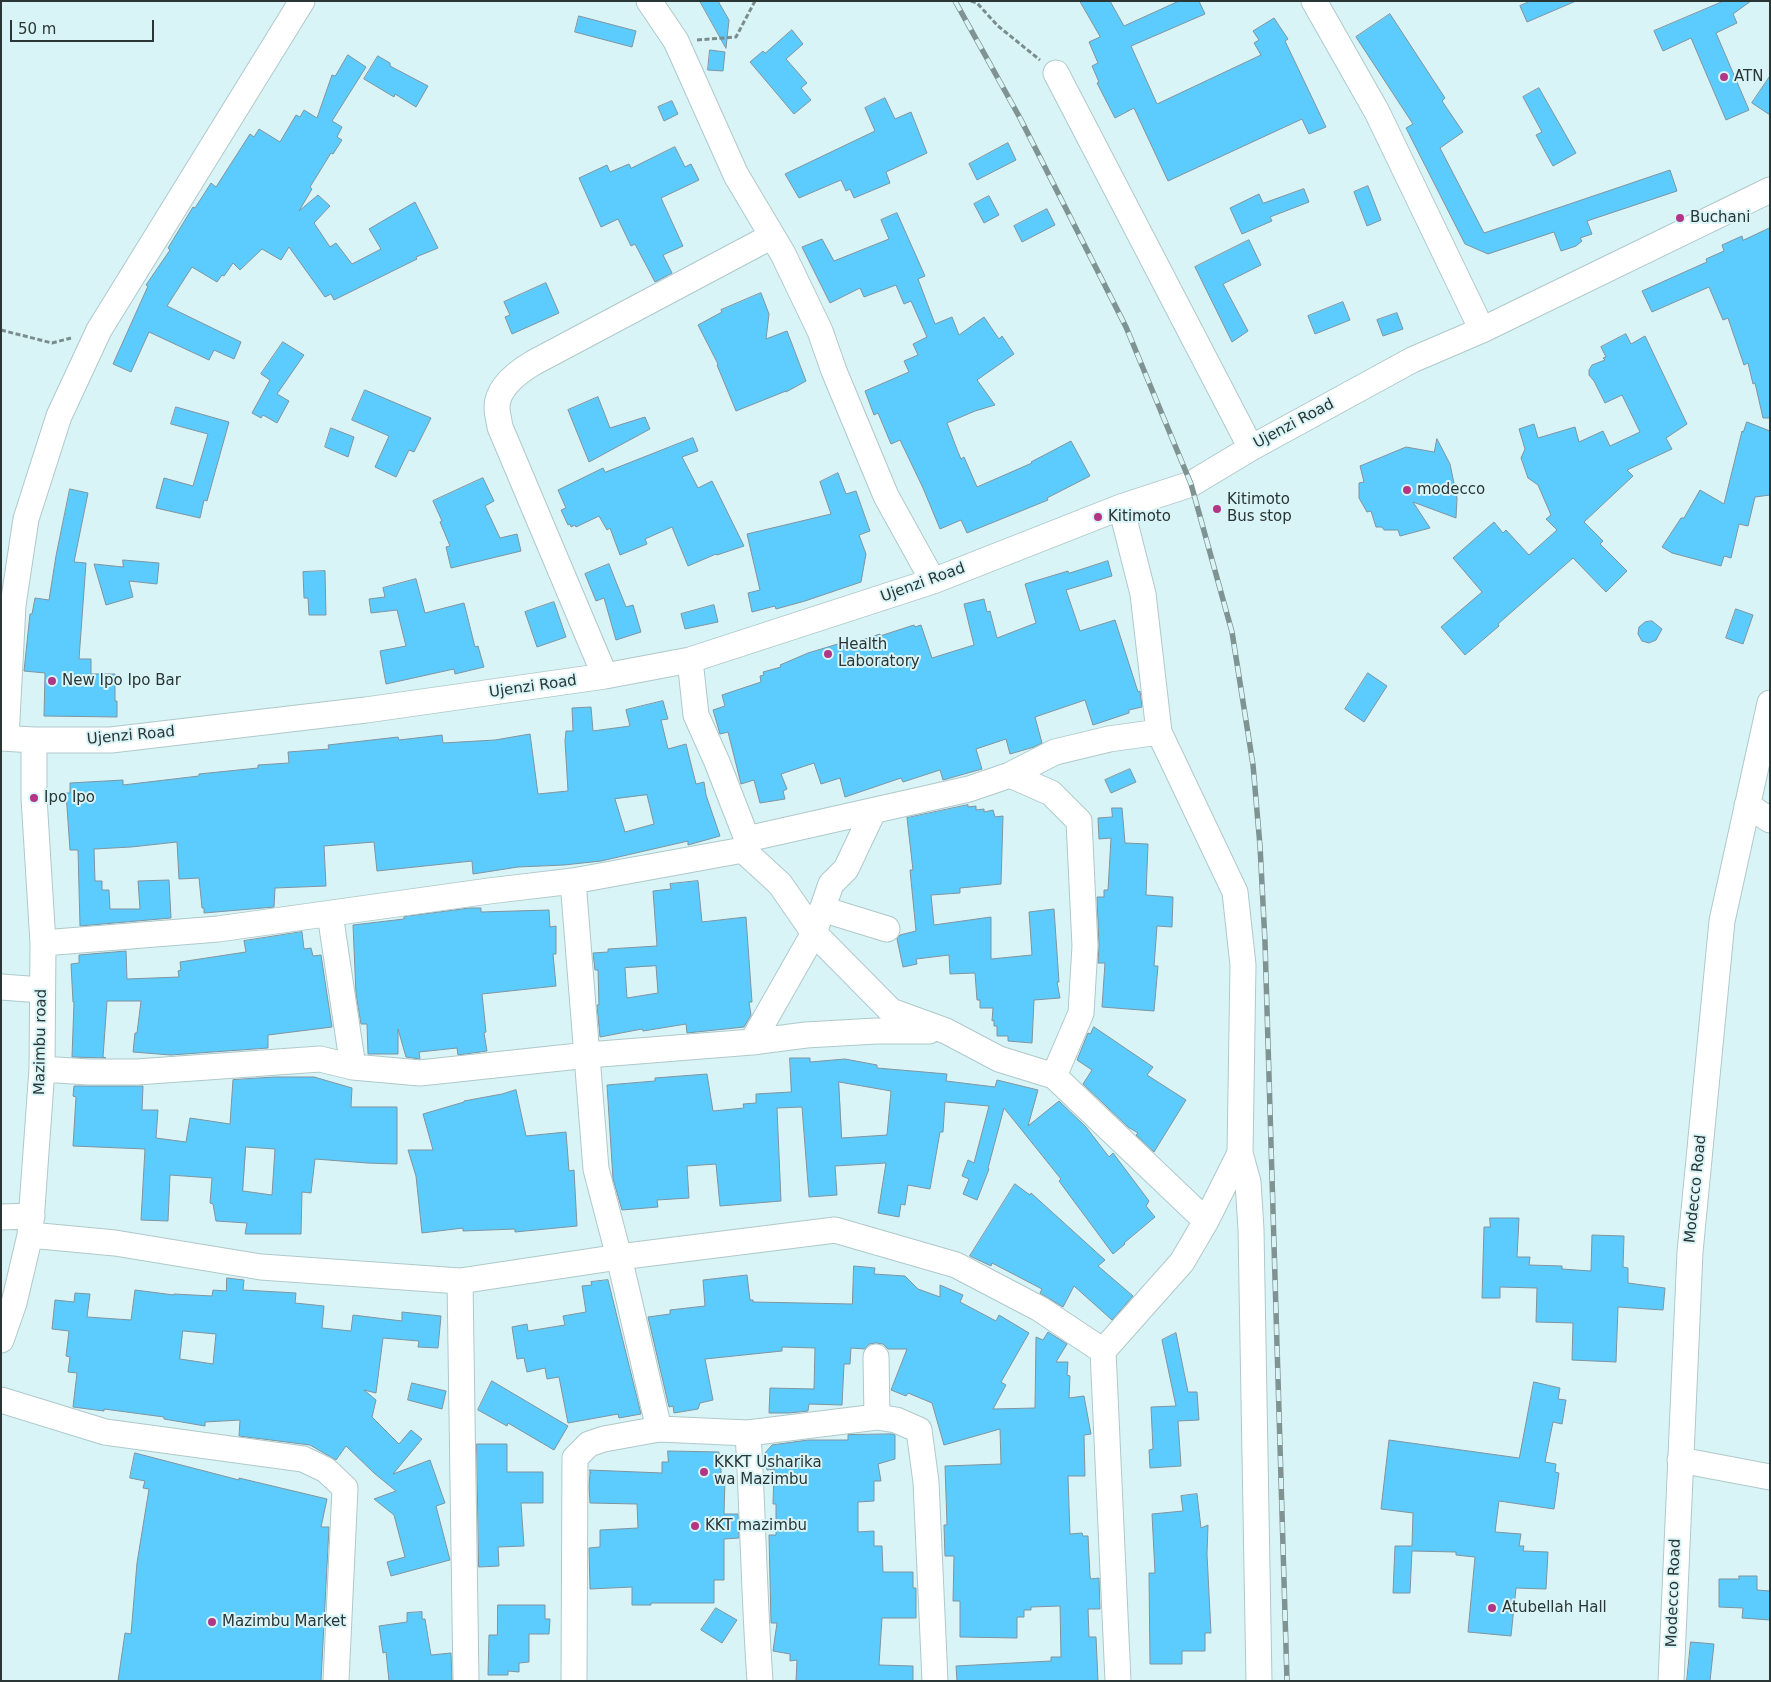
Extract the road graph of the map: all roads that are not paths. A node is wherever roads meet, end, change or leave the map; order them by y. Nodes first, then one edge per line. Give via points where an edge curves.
1 (302, 1) edge
2 (649, 1) edge
3 (1314, 1) edge
4 (1056, 73) road end
5 (1770, 190) edge
6 (772, 236) junction
7 (1482, 330) junction
8 (1250, 448) junction
9 (1121, 507) junction
10 (933, 581) junction
11 (690, 660) junction
12 (606, 676) junction
13 (1770, 702) edge
14 (1159, 732) junction
15 (4, 738) edge
16 (34, 740) junction
17 (1010, 775) junction
18 (1747, 805) junction
19 (873, 812) junction
20 (1770, 820) edge
21 (745, 845) junction
22 (573, 882) junction
23 (822, 909) junction
24 (330, 914) junction
25 (887, 930) dead end
26 (814, 933) junction
27 (43, 943) junction
28 (1, 987) edge
29 (42, 990) junction
30 (946, 1031) junction
31 (752, 1042) junction
32 (588, 1055) junction
33 (353, 1067) junction
34 (42, 1069) junction
35 (1054, 1076) junction
36 (1240, 1153) junction
37 (1, 1217) edge
38 (1206, 1221) junction
39 (31, 1226) junction
40 (619, 1257) junction
41 (460, 1281) junction
42 (1, 1340) edge
43 (1103, 1351) junction
44 (876, 1356) dead end
45 (1, 1400) edge
46 (877, 1416) junction
47 (659, 1429) junction
48 (748, 1433) junction
49 (1680, 1460) junction
50 (1770, 1477) edge
51 (336, 1681) edge
52 (466, 1681) edge
53 (574, 1681) edge
54 (760, 1681) edge
55 (934, 1681) edge
56 (1118, 1681) edge
57 (1259, 1681) edge
58 (1670, 1681) edge

1 - 15 street via 99,330 59,416 26,519 13,606
2 - 6 street via 676,41 733,169
3 - 7 street via 1377,112
4 - 8 street
5 - 7 street, Ujenzi Road
6 - 10 street via 820,331 886,496
6 - 12 street via 515,374 497,405 500,427
7 - 8 street, Ujenzi Road via 1412,360
8 - 9 street, Ujenzi Road via 1191,484
9 - 10 street, Ujenzi Road
9 - 14 street via 1143,594
10 - 11 street, Ujenzi Road
11 - 12 street, Ujenzi Road
11 - 21 street via 696,715 717,762
12 - 16 street, Ujenzi Road via 366,710 111,740
13 - 18 street, Modecco Road
14 - 17 street via 1109,739 1056,752
14 - 36 street via 1235,892 1243,965
15 - 16 street, Ujenzi Road
16 - 27 street, Mazimbu road via 34,807
17 - 19 street via 969,789
17 - 35 street via 1051,793 1079,821 1085,946 1081,1013
18 - 20 street
18 - 49 street, Modecco Road via 1721,931 1690,1252
19 - 21 street
19 - 23 street via 846,869 832,884
21 - 22 street
21 - 26 street via 780,884
22 - 24 street
22 - 32 street
23 - 25 street
23 - 26 street
24 - 27 street via 218,929
24 - 33 street
26 - 30 street via 891,1011
26 - 31 street
27 - 29 street, Mazimbu road
28 - 29 street
29 - 34 street, Mazimbu road
30 - 31 street via 876,1031
30 - 35 street via 999,1059
31 - 32 street
32 - 33 street via 420,1073
32 - 40 street via 596,1169
33 - 34 street via 320,1059 136,1072
34 - 39 street, Mazimbu road
35 - 38 street
36 - 38 street
36 - 57 street via 1248,1182 1251,1229
37 - 39 street
38 - 43 street via 1182,1262
39 - 41 street via 261,1267
39 - 42 street, Mazimbu road via 14,1303
40 - 41 street
40 - 43 street via 835,1230 956,1265 1040,1309
40 - 47 street
41 - 52 street
43 - 56 street
44 - 46 street
45 - 51 street via 105,1432 303,1458 326,1470 345,1488
46 - 48 street
46 - 55 street via 919,1430 926,1482
47 - 48 street
47 - 53 street via 589,1444 575,1458
48 - 54 street
49 - 50 street
49 - 58 street, Modecco Road

